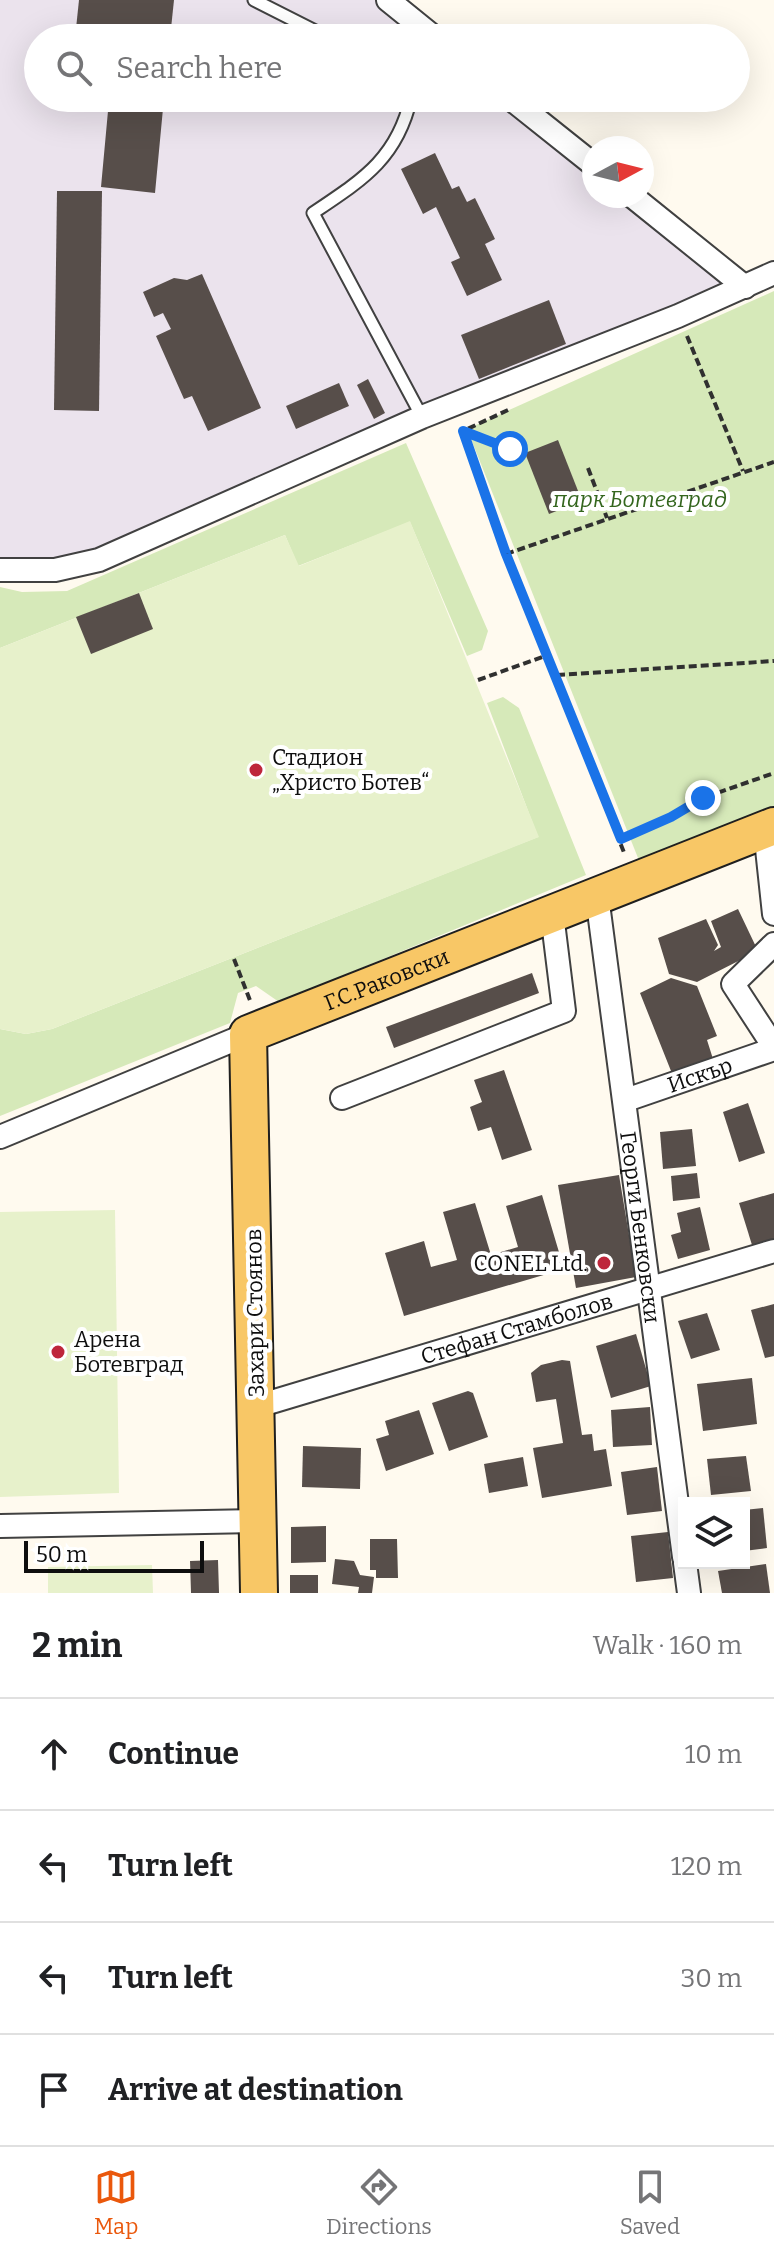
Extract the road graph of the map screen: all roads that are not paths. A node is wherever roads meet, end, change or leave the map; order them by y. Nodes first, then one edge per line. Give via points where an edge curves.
1 (254, 0) edge
2 (388, 0) edge
3 (301, 24) edge
4 (418, 24) edge
5 (408, 112) edge
6 (528, 112) edge
7 (582, 155) edge
8 (647, 208) edge
9 (774, 273) edge
10 (745, 287) junction
11 (422, 417) junction
12 (2, 576) edge
13 (770, 828) edge
14 (597, 896) junction
15 (552, 914) junction
16 (774, 914) edge
17 (774, 944) edge
18 (254, 1031) junction
19 (774, 1048) edge
20 (342, 1098) dead end
21 (626, 1100) junction
22 (0, 1137) edge
23 (774, 1251) edge
24 (649, 1286) junction
25 (258, 1406) junction
26 (678, 1513) edge
27 (258, 1521) junction
28 (0, 1526) edge
29 (685, 1569) edge
30 (259, 1593) edge
31 (689, 1593) edge

1 - 3 lane
2 - 4 street
5 - 11 lane via 404,128 381,162 313,213
6 - 7 street
8 - 10 street
9 - 10 street
10 - 11 street
11 - 12 street via 99,560
13 - 14 main road, Г.С.Раковски
13 - 16 street
14 - 15 main road, Г.С.Раковски
14 - 21 street, Георги Бенковски
15 - 18 main road, Г.С.Раковски
15 - 20 street via 564,1011
17 - 19 street via 733,984
18 - 22 street, Г.С.Раковски
18 - 25 main road, Захари Стоянов
19 - 21 street, Искър
21 - 24 street, Георги Бенковски
23 - 24 street, Стефан Стамболов
24 - 25 street, Стефан Стамболов
24 - 26 street, Георги Бенковски
25 - 27 main road, Захари Стоянов
27 - 28 street
27 - 30 main road, Захари Стоянов
29 - 31 street, Георги Бенковски

